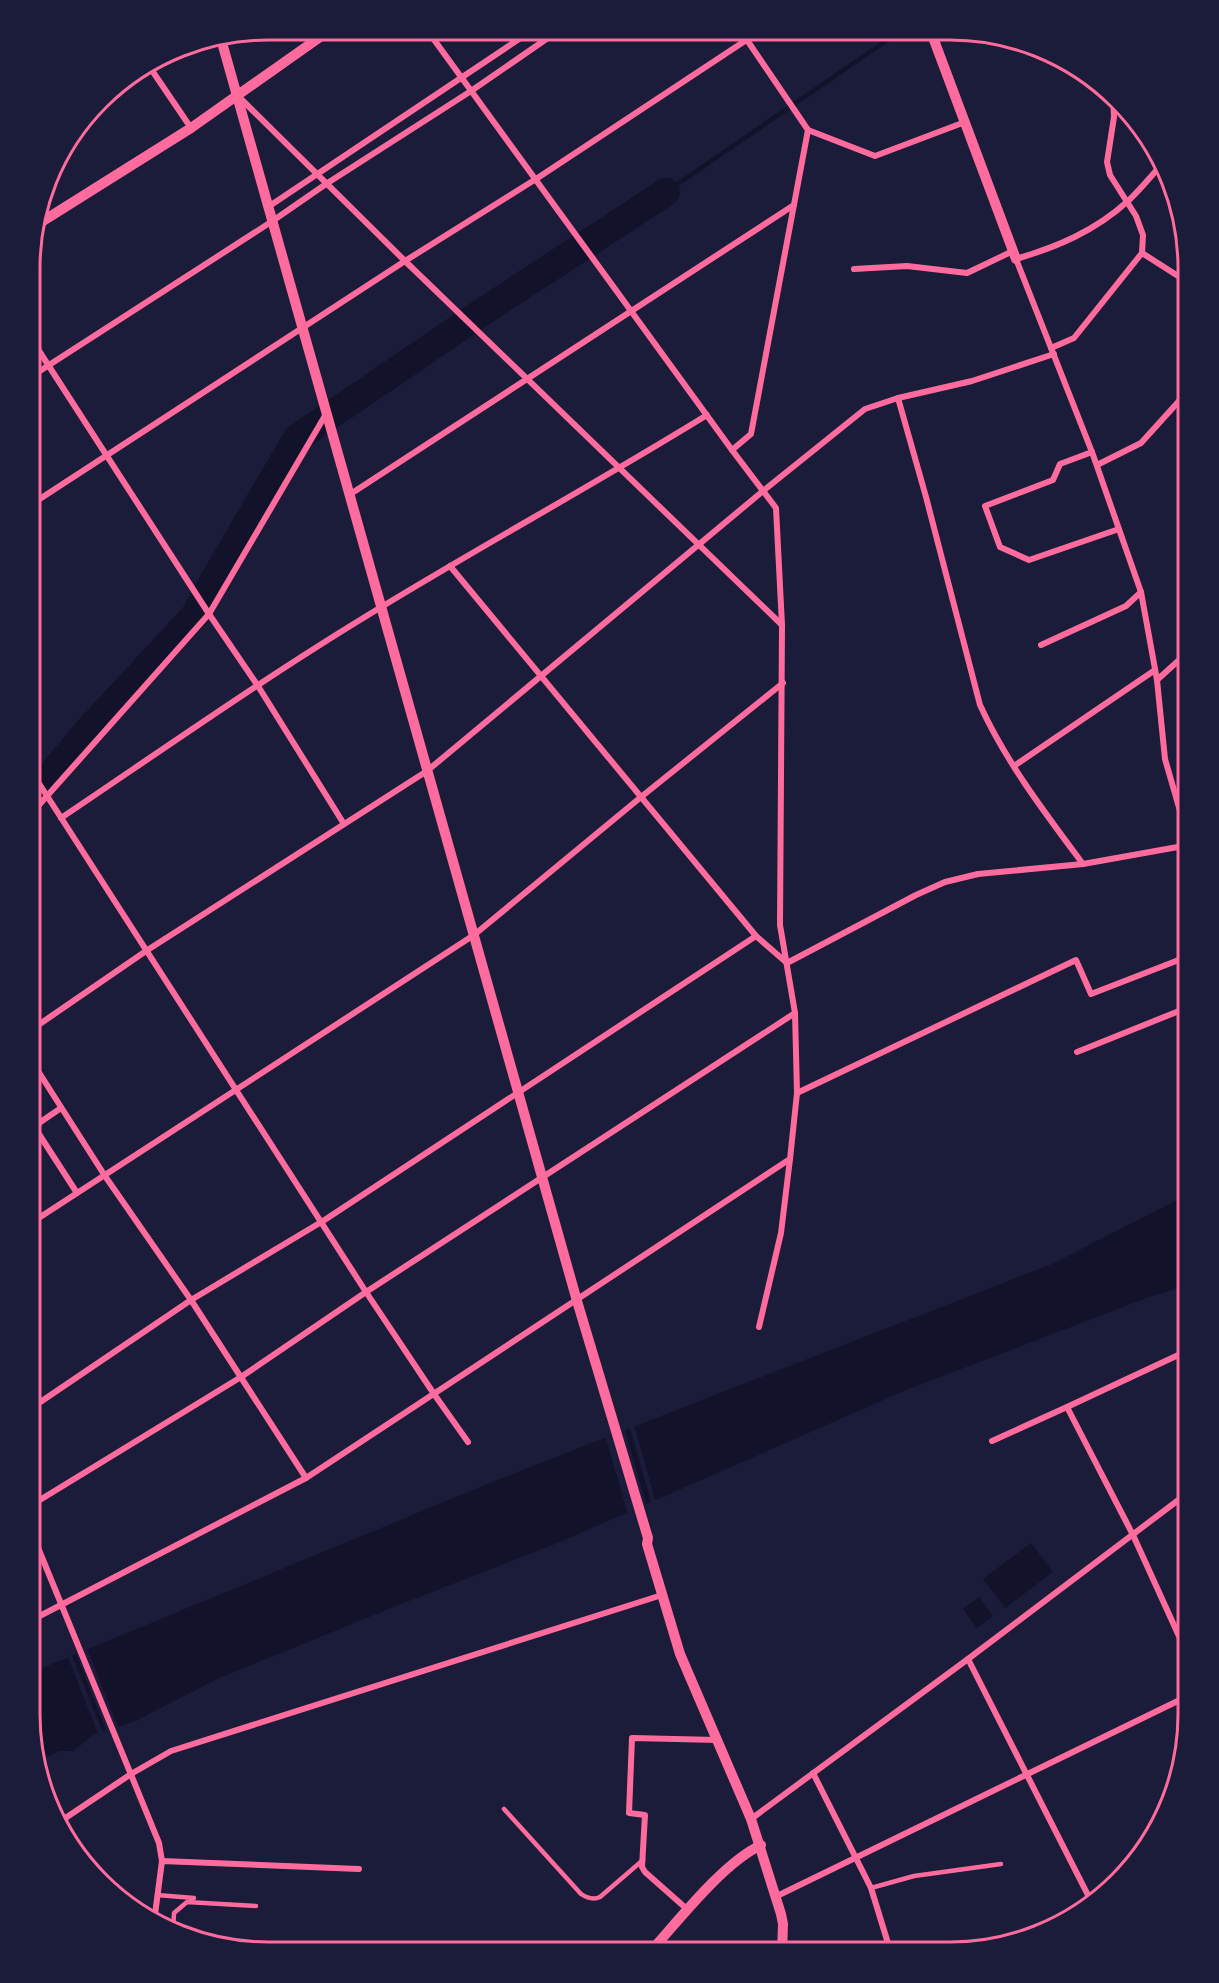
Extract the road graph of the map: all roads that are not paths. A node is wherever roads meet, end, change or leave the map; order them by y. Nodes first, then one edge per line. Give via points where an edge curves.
1 (316, 40) edge
2 (434, 40) edge
3 (518, 40) edge
4 (545, 40) edge
5 (747, 40) joint
6 (935, 40) edge
7 (223, 45) edge
8 (153, 72) edge
9 (461, 78) junction
10 (471, 90) junction
11 (237, 96) junction
12 (1114, 109) edge
13 (965, 122) junction
14 (191, 128) junction
15 (808, 130) junction
16 (1156, 170) edge
17 (316, 174) junction
18 (536, 179) junction
19 (326, 184) junction
20 (1128, 201) junction
21 (794, 205) junction
22 (267, 207) junction
23 (46, 220) edge
24 (272, 222) junction
25 (1143, 253) junction
26 (1014, 255) junction
27 (405, 261) junction
28 (854, 269) dead end
29 (1178, 276) edge
30 (632, 312) junction
31 (303, 328) junction
32 (1053, 351) junction
33 (40, 353) edge
34 (48, 366) junction
35 (40, 371) edge
36 (529, 380) junction
37 (898, 398) junction
38 (1178, 402) edge
39 (326, 414) junction
40 (707, 415) junction
41 (732, 450) junction
42 (1092, 452) junction
43 (107, 456) junction
44 (1097, 465) junction
45 (621, 468) junction
46 (763, 491) junction
47 (349, 495) junction
48 (40, 499) edge
49 (1119, 529) junction
50 (699, 544) junction
51 (450, 566) junction
52 (1141, 592) junction
53 (381, 607) junction
54 (209, 614) junction
55 (782, 625) junction
56 (1041, 645) dead end
57 (1178, 661) edge
58 (1155, 670) junction
59 (541, 676) junction
60 (1157, 680) junction
61 (783, 683) junction
62 (258, 686) junction
63 (1014, 766) junction
64 (427, 771) junction
65 (40, 785) edge
66 (47, 796) junction
67 (640, 797) junction
68 (1178, 803) edge
69 (40, 804) edge
70 (62, 818) junction
71 (344, 824) junction
72 (1178, 846) edge
73 (1083, 864) junction
74 (474, 935) junction
75 (756, 936) junction
76 (146, 951) junction
77 (1178, 960) edge
78 (787, 963) junction
79 (1178, 1011) edge
80 (795, 1013) junction
81 (40, 1024) edge
82 (1077, 1052) dead end
83 (40, 1074) edge
84 (236, 1089) junction
85 (518, 1093) junction
86 (796, 1093) junction
87 (61, 1108) junction
88 (40, 1122) edge
89 (40, 1136) edge
90 (790, 1160) junction
91 (105, 1176) junction
92 (542, 1178) junction
93 (77, 1193) junction
94 (40, 1217) edge
95 (323, 1221) junction
96 (366, 1292) junction
97 (191, 1300) junction
98 (577, 1301) junction
99 (759, 1327) dead end
100 (1178, 1355) edge
101 (241, 1377) junction
102 (434, 1394) junction
103 (40, 1401) edge
104 (1067, 1407) junction
105 (992, 1441) dead end
106 (468, 1442) dead end
107 (306, 1478) junction
108 (40, 1500) edge
109 (1178, 1500) edge
110 (1133, 1535) junction
111 (40, 1552) edge
112 (662, 1595) junction
113 (62, 1604) junction
114 (40, 1616) edge
115 (1178, 1634) edge
116 (968, 1659) junction
117 (1178, 1701) edge
118 (717, 1740) junction
119 (813, 1773) junction
120 (131, 1774) junction
121 (1028, 1774) junction
122 (504, 1809) dead end
123 (65, 1818) edge
124 (751, 1819) junction
125 (761, 1845) junction
126 (856, 1857) junction
127 (162, 1860) junction
128 (643, 1860) junction
129 (1001, 1864) dead end
130 (359, 1869) dead end
131 (871, 1888) junction
132 (157, 1895) junction
133 (777, 1896) junction
134 (1088, 1896) edge
135 (194, 1898) dead end
136 (256, 1906) dead end
137 (688, 1910) junction
138 (155, 1913) edge
139 (173, 1922) edge
140 (659, 1942) edge
141 (782, 1942) edge
142 (888, 1942) edge

1 - 11 street
2 - 9 street
3 - 9 street
4 - 10 street
5 - 15 street
5 - 18 street
6 - 13 street
7 - 11 street
8 - 14 street
9 - 10 street
9 - 17 street
10 - 18 street
10 - 19 street
11 - 14 street
11 - 17 street
11 - 22 street
12 - 20 street via 1107,162 1110,175
13 - 15 street via 874,156
13 - 26 street
14 - 23 street
15 - 21 street
16 - 20 street
17 - 19 street
17 - 22 street
18 - 27 street
18 - 30 street
19 - 24 street
19 - 27 street
20 - 25 street via 1143,235
20 - 26 street via 1083,234 1043,251
21 - 30 street
21 - 41 street via 751,434
22 - 24 street
24 - 31 street
24 - 34 street
25 - 29 street
25 - 32 street via 1074,338
26 - 28 street via 967,273 907,266
26 - 32 street
27 - 31 street
27 - 36 street
30 - 36 street
30 - 40 street
31 - 39 street
31 - 43 street
32 - 37 street via 972,381
32 - 42 street
33 - 34 street
34 - 35 street
34 - 43 street
36 - 45 street
36 - 47 street
37 - 46 street via 865,408
37 - 63 street via 980,705
38 - 44 street via 1141,443
39 - 47 street
39 - 54 street
40 - 41 street
40 - 45 street
41 - 46 street
42 - 44 street
42 - 49 street via 1060,464 1053,480 985,507 1000,547 1029,560
43 - 48 street
43 - 54 street
44 - 49 street
45 - 50 street
45 - 51 street
46 - 50 street
46 - 55 street via 776,508
47 - 53 street
49 - 52 street
50 - 55 street
50 - 59 street
51 - 53 street
51 - 59 street
52 - 56 street via 1126,606
52 - 58 street
53 - 62 street
53 - 64 street
54 - 62 street
54 - 66 street
55 - 61 street
57 - 60 street
58 - 60 street
58 - 63 street
59 - 64 street
59 - 67 street
60 - 68 street via 1166,759
61 - 67 street
61 - 78 street via 780,925
62 - 70 street
62 - 71 street
63 - 73 street
64 - 71 street
64 - 74 street
65 - 66 street
66 - 69 street
66 - 70 street
67 - 74 street
67 - 75 street
70 - 76 street
71 - 76 street
72 - 73 street
73 - 78 street via 978,874 945,882
74 - 84 street
74 - 85 street
75 - 78 street
75 - 85 street
76 - 81 street
76 - 84 street
77 - 86 street via 1091,993 1076,960
78 - 80 street
79 - 82 street
80 - 86 street
80 - 92 street
83 - 87 street
84 - 91 street
84 - 95 street
85 - 92 street
85 - 95 street
86 - 90 street
87 - 88 street
87 - 91 street
89 - 93 street
90 - 98 street
90 - 99 street via 781,1233
91 - 93 street
91 - 97 street
92 - 96 street
92 - 98 street
93 - 94 street
95 - 96 street
95 - 97 street
96 - 101 street
96 - 102 street
97 - 101 street
97 - 103 street
98 - 102 street
98 - 112 street
100 - 104 street
101 - 107 street
101 - 108 street
102 - 106 street
102 - 107 street
104 - 105 street
104 - 110 street
107 - 113 street
109 - 110 street
110 - 115 street
110 - 116 street
111 - 113 street
112 - 118 street via 680,1654
112 - 120 street via 179,1748
113 - 114 street
113 - 120 street
116 - 119 street
116 - 121 street
117 - 121 street
118 - 124 street
118 - 128 street via 632,1738 629,1813 645,1815
119 - 124 street
119 - 126 street
120 - 123 street
120 - 127 street
121 - 126 street
121 - 134 street
122 - 128 lane via 586,1897 600,1897
124 - 125 street
125 - 133 street
125 - 137 street via 723,1873
126 - 131 street
126 - 133 street
127 - 130 street
127 - 132 street
128 - 137 street via 645,1872
129 - 131 lane via 914,1876
131 - 142 street
132 - 135 lane
132 - 138 street
133 - 141 street
136 - 139 lane via 187,1902 174,1913
137 - 140 street

